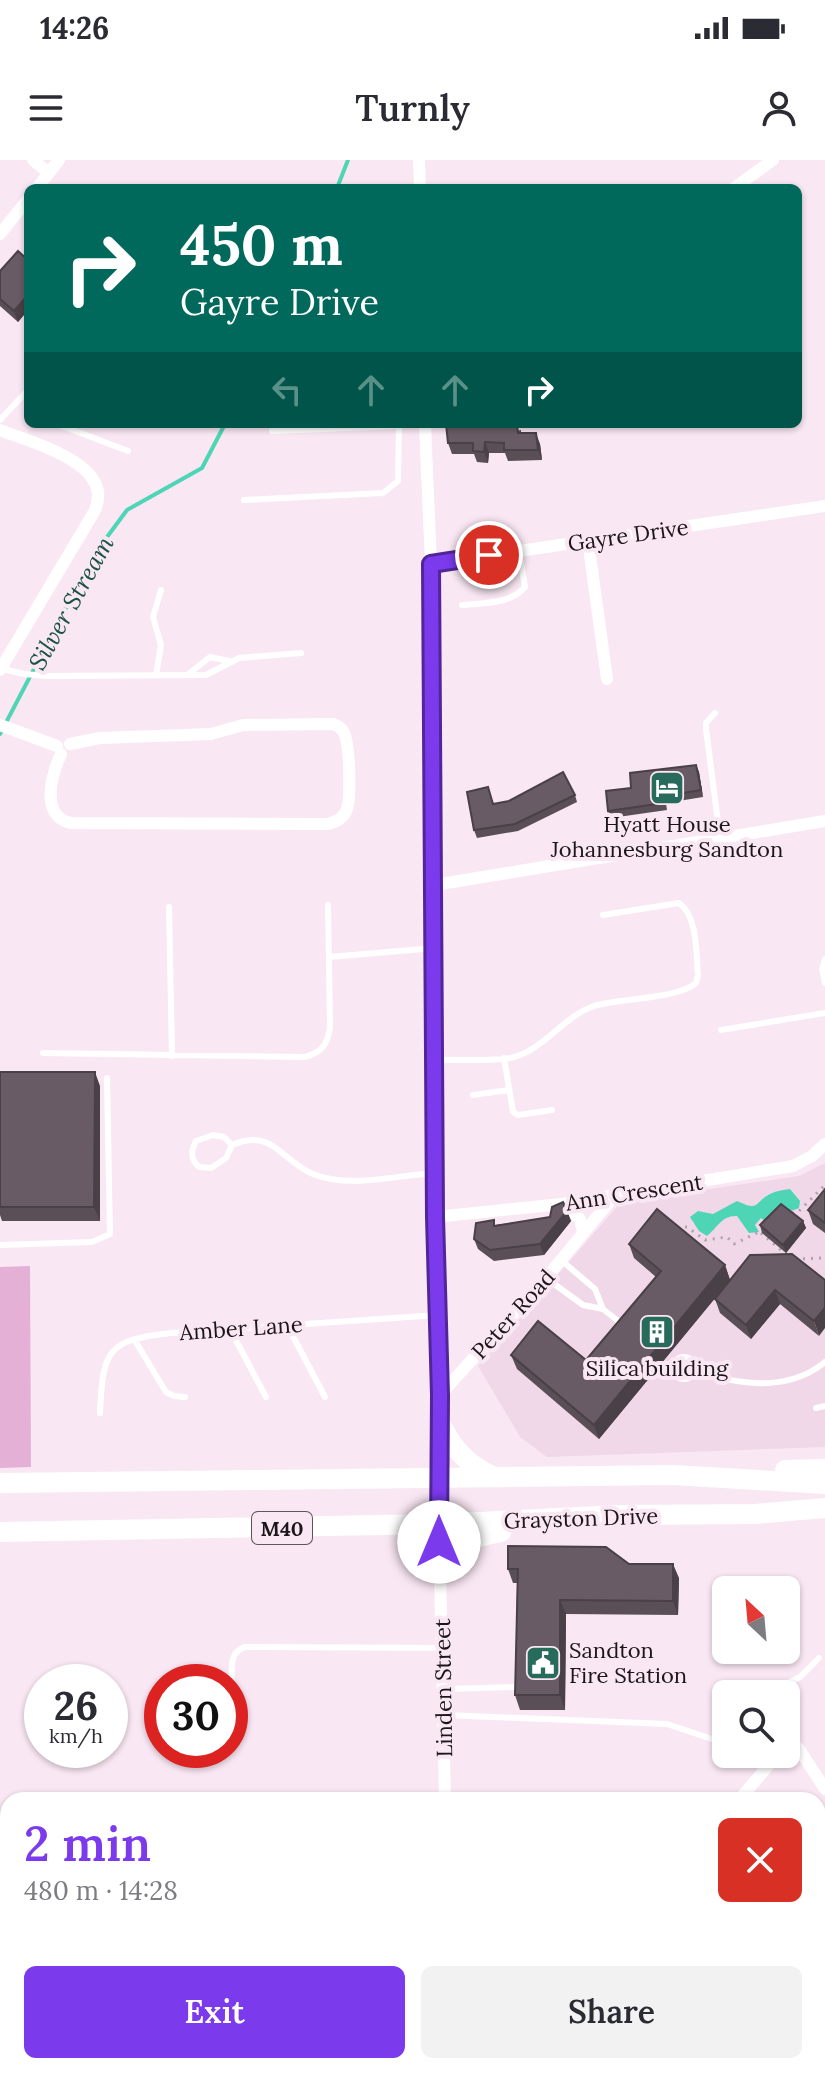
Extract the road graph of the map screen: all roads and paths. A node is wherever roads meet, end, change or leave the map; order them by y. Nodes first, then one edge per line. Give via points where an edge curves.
1 (33, 160) edge
2 (59, 160) edge
3 (419, 160) edge
4 (773, 160) edge
5 (49, 173) junction
6 (40, 184) edge
7 (420, 184) edge
8 (740, 184) edge
9 (24, 204) edge
10 (0, 234) edge
11 (24, 400) edge
12 (0, 420) edge
13 (68, 428) edge
14 (336, 428) edge
15 (399, 428) edge
16 (425, 428) edge
17 (0, 430) edge
18 (272, 431) dead end
19 (128, 451) dead end
20 (244, 500) dead end
21 (825, 506) edge
22 (588, 541) junction
23 (519, 551) junction
24 (431, 564) junction
25 (161, 590) dead end
26 (462, 605) dead end
27 (301, 653) dead end
28 (230, 661) junction
29 (1, 670) edge
30 (156, 675) junction
31 (187, 675) junction
32 (607, 679) dead end
33 (715, 713) dead end
34 (0, 725) edge
35 (63, 748) junction
36 (825, 821) edge
37 (720, 838) junction
38 (434, 885) junction
39 (328, 905) dead end
40 (169, 907) dead end
41 (603, 915) dead end
42 (435, 948) junction
43 (329, 957) junction
44 (825, 959) edge
45 (825, 983) edge
46 (825, 1013) edge
47 (721, 1030) dead end
48 (43, 1053) dead end
49 (172, 1056) junction
50 (504, 1058) junction
51 (436, 1060) junction
52 (107, 1078) dead end
53 (509, 1090) junction
54 (473, 1095) dead end
55 (552, 1110) dead end
56 (825, 1144) edge
57 (232, 1145) junction
58 (435, 1173) junction
59 (825, 1185) edge
60 (615, 1195) junction
61 (562, 1204) junction
62 (785, 1210) edge
63 (435, 1217) junction
64 (771, 1221) edge
65 (672, 1228) edge
66 (583, 1232) junction
67 (761, 1233) junction
68 (0, 1245) edge
69 (561, 1260) junction
70 (825, 1261) edge
71 (546, 1278) junction
72 (603, 1309) junction
73 (438, 1315) junction
74 (287, 1325) junction
75 (230, 1329) junction
76 (629, 1329) edge
77 (134, 1339) junction
78 (666, 1357) dead end
79 (674, 1363) junction
80 (823, 1367) edge
81 (694, 1372) junction
82 (440, 1395) junction
83 (185, 1397) dead end
84 (266, 1397) dead end
85 (325, 1397) dead end
86 (825, 1406) edge
87 (816, 1408) dead end
88 (100, 1413) dead end
89 (440, 1423) junction
90 (825, 1469) edge
91 (673, 1475) junction
92 (440, 1478) junction
93 (495, 1478) junction
94 (0, 1483) edge
95 (825, 1484) edge
96 (825, 1508) edge
97 (755, 1514) junction
98 (619, 1515) junction
99 (825, 1523) edge
100 (439, 1524) junction
101 (0, 1532) edge
102 (440, 1559) junction
103 (443, 1648) junction
104 (819, 1658) dead end
105 (232, 1664) edge
106 (794, 1680) edge
107 (520, 1687) edge
108 (444, 1689) junction
109 (445, 1715) junction
110 (712, 1739) edge
111 (800, 1751) edge
112 (766, 1768) edge
113 (825, 1789) edge
114 (445, 1792) edge
115 (746, 1792) edge
116 (0, 1898) edge
117 (0, 1908) edge

1 - 5 street
2 - 5 street
3 - 7 street
4 - 8 street
5 - 6 street
9 - 10 street
11 - 12 lane
13 - 19 lane
14 - 18 lane
15 - 20 lane via 398,481 383,493
16 - 24 street, Linden Street
17 - 29 street via 76,461 93,478 99,498
21 - 22 street, Gayre Drive
22 - 23 street, Gayre Drive
22 - 32 street
23 - 24 street, Gayre Drive
23 - 26 lane via 525,587 518,595
24 - 38 street, Linden Street
25 - 30 lane via 153,610 161,645
27 - 28 lane
28 - 31 lane via 215,672
28 - 31 lane via 210,657
29 - 30 lane via 47,676
30 - 31 lane
33 - 37 lane via 706,729
34 - 35 street
35 - 35 street via 100,738 211,734 243,725 333,724 347,741 347,810 328,824 71,823 52,811 55,769
36 - 37 street
37 - 38 street
38 - 42 street, Linden Street
39 - 43 lane
40 - 49 lane
41 - 50 lane via 684,906 690,917 696,983 683,991 592,1007 531,1050
42 - 43 lane
42 - 51 street, Linden Street
43 - 49 lane via 330,1028 325,1046 315,1054
44 - 45 lane
46 - 47 lane
48 - 49 lane
50 - 51 lane
50 - 53 lane
51 - 58 street, Linden Street
52 - 68 lane via 110,1234 92,1242
53 - 54 lane
53 - 55 lane via 518,1115
56 - 60 street, Ann Crescent via 793,1166
57 - 57 lane via 217,1166 206,1169 192,1159 196,1141 205,1136 224,1137
57 - 58 lane via 267,1141 311,1173 337,1180
58 - 63 street, Linden Street
59 - 62 path via 797,1213
60 - 61 street, Ann Crescent
60 - 66 street, Peter Road
61 - 63 street, Ann Crescent
61 - 66 street via 580,1219
63 - 73 street, Linden Street
64 - 67 path
65 - 67 path via 687,1227 705,1240 727,1237 734,1244
66 - 69 street, Peter Road
67 - 70 path via 791,1259
69 - 71 street, Peter Road
69 - 72 lane via 595,1289
71 - 72 lane via 583,1305
71 - 82 street, Peter Road
72 - 76 lane
73 - 74 lane, Amber Lane
73 - 82 street, Linden Street
74 - 75 lane, Amber Lane
74 - 85 lane
75 - 77 lane, Amber Lane
75 - 84 lane
77 - 83 lane via 166,1392
77 - 88 lane via 105,1362
78 - 79 lane
79 - 81 lane via 690,1359
79 - 81 lane via 679,1378
80 - 81 lane via 767,1385
82 - 89 street, Linden Street
86 - 87 lane
89 - 92 street, Linden Street
89 - 93 main road via 461,1457
90 - 91 main road
91 - 93 main road, Grayston Drive / M40
91 - 95 main road, Grayston Drive / M40
92 - 93 main road, Grayston Drive / M40
92 - 94 main road, Grayston Drive / M40
92 - 100 street, Linden Street
96 - 97 main road, Grayston Drive / M40
97 - 98 main road, Grayston Drive / M40
97 - 99 main road
98 - 100 main road, Grayston Drive / M40
98 - 102 main road via 481,1535
100 - 101 main road, Grayston Drive / M40
100 - 102 street, Linden Street
102 - 103 street, Linden Street
103 - 105 lane via 245,1647 237,1649
103 - 108 street, Linden Street
104 - 106 lane
107 - 108 lane
108 - 109 street, Linden Street
109 - 110 lane via 667,1724
109 - 114 street, Linden Street
111 - 113 street
112 - 115 street
116 - 117 street

